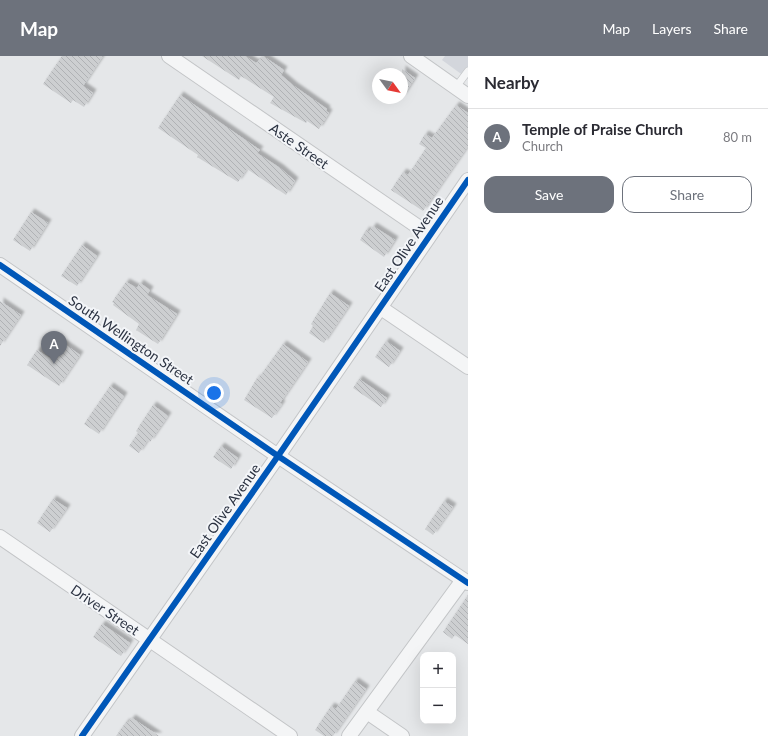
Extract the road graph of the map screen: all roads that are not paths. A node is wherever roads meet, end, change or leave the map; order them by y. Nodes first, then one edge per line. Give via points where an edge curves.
1 (169, 56) edge
2 (411, 56) edge
3 (468, 71) edge
4 (462, 92) edge
5 (468, 180) edge
6 (430, 235) junction
7 (0, 265) edge
8 (380, 308) junction
9 (468, 367) edge
10 (278, 456) junction
11 (0, 538) edge
12 (466, 581) edge
13 (149, 640) junction
14 (367, 712) junction
15 (86, 735) edge
16 (290, 736) edge
17 (349, 736) edge
18 (402, 736) edge

1 - 6 street, Aste Street
2 - 4 street
3 - 4 lane
5 - 6 street, East Olive Avenue
6 - 8 street, East Olive Avenue
7 - 10 street, South Wellington Street
8 - 9 street
8 - 10 street, East Olive Avenue
10 - 12 street, South Wellington Street
10 - 13 street, East Olive Avenue
11 - 13 street, Driver Street
12 - 14 street
13 - 15 street, East Olive Avenue
13 - 16 street, Driver Street
14 - 17 street
14 - 18 street

